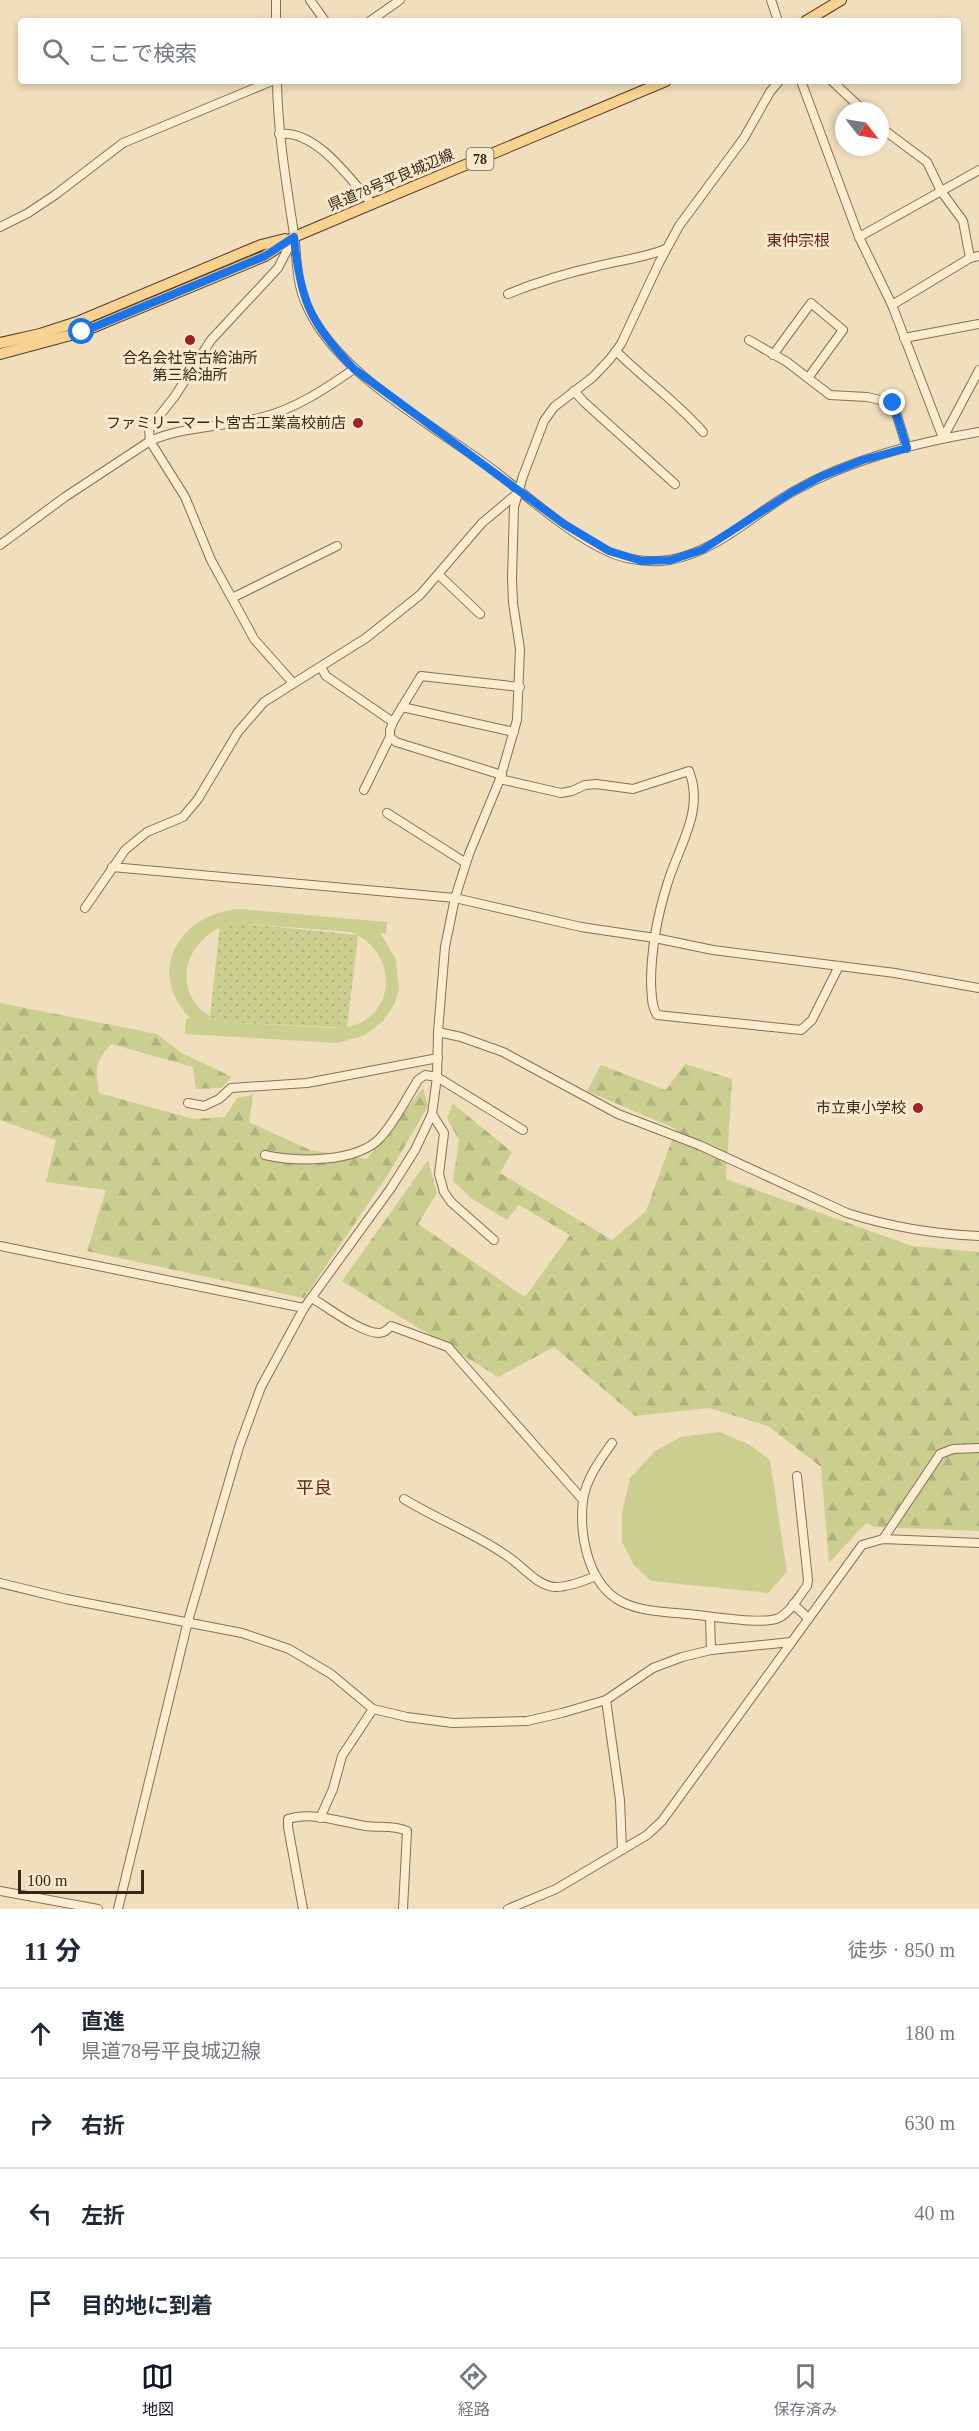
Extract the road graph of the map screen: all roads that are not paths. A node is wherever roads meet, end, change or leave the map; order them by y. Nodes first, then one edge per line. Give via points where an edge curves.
1 (276, 0) edge
2 (310, 0) edge
3 (400, 0) edge
4 (771, 0) edge
5 (841, 0) edge
6 (276, 18) edge
7 (323, 18) edge
8 (374, 18) edge
9 (777, 18) edge
10 (811, 18) edge
11 (265, 84) edge
12 (277, 84) edge
13 (659, 84) edge
14 (777, 84) edge
15 (802, 84) edge
16 (835, 84) edge
17 (854, 102) edge
18 (279, 134) junction
19 (889, 134) edge
20 (979, 170) edge
21 (941, 192) junction
22 (372, 204) junction
23 (0, 227) edge
24 (294, 237) junction
25 (859, 237) junction
26 (667, 249) junction
27 (974, 257) edge
28 (508, 294) dead end
29 (892, 305) junction
30 (979, 324) edge
31 (904, 338) junction
32 (749, 340) dead end
33 (0, 343) edge
34 (616, 351) junction
35 (0, 354) edge
36 (773, 355) junction
37 (354, 369) junction
38 (979, 370) edge
39 (808, 378) junction
40 (574, 391) junction
41 (703, 432) dead end
42 (979, 432) edge
43 (943, 438) junction
44 (150, 441) junction
45 (907, 448) junction
46 (675, 483) dead end
47 (519, 491) junction
48 (0, 545) edge
49 (337, 546) dead end
50 (439, 574) junction
51 (232, 598) junction
52 (480, 614) dead end
53 (321, 667) junction
54 (293, 683) junction
55 (520, 687) junction
56 (402, 707) junction
57 (393, 722) junction
58 (514, 732) junction
59 (390, 737) junction
60 (501, 777) junction
61 (364, 790) dead end
62 (387, 813) dead end
63 (466, 863) junction
64 (112, 867) junction
65 (456, 898) junction
66 (85, 908) dead end
67 (655, 938) junction
68 (839, 966) junction
69 (979, 988) edge
70 (438, 1032) junction
71 (438, 1058) junction
72 (437, 1077) junction
73 (188, 1102) dead end
74 (432, 1114) junction
75 (523, 1130) dead end
76 (265, 1155) dead end
77 (979, 1236) edge
78 (494, 1240) dead end
79 (0, 1246) edge
80 (312, 1298) junction
81 (304, 1308) junction
82 (612, 1443) dead end
83 (979, 1448) edge
84 (797, 1476) dead end
85 (404, 1499) dead end
86 (584, 1500) junction
87 (883, 1539) junction
88 (979, 1543) edge
89 (596, 1576) junction
90 (0, 1583) edge
91 (793, 1604) junction
92 (710, 1617) junction
93 (808, 1618) junction
94 (188, 1621) junction
95 (791, 1642) junction
96 (711, 1650) junction
97 (606, 1700) junction
98 (373, 1709) junction
99 (320, 1818) junction
100 (622, 1850) junction
101 (0, 1892) edge
102 (98, 1909) edge
103 (118, 1909) edge
104 (303, 1909) edge
105 (403, 1909) edge
106 (508, 1909) edge

1 - 6 street
2 - 7 street
3 - 8 street
4 - 9 street
5 - 10 main road
11 - 23 street via 123,142 55,195
12 - 18 street
13 - 22 main road, 県道78号平良城辺線 / 78
14 - 26 street
15 - 25 street
16 - 17 street
18 - 22 street via 288,133 321,147
18 - 24 street
19 - 21 street via 927,162
20 - 21 street
21 - 25 street
21 - 27 street via 963,221
22 - 24 main road, 県道78号平良城辺線 / 78
24 - 33 main road, 県道78号平良城辺線 / 78 via 261,245 77,322
24 - 35 main road, 県道78号平良城辺線 / 78 via 265,256 82,332
24 - 37 street via 298,277 306,304 327,339
24 - 44 street via 278,268 211,339 150,429
25 - 29 street
26 - 28 street via 557,277
26 - 34 street
27 - 29 street
29 - 31 street
30 - 31 street
31 - 43 street
32 - 36 street
34 - 40 street
34 - 41 street
36 - 39 street
36 - 39 street via 811,303 843,330
37 - 44 street via 321,392 260,418 201,427
37 - 47 street
38 - 43 street
39 - 45 street via 830,395 893,403
40 - 46 street
40 - 47 street via 544,421
42 - 43 street
43 - 45 street
44 - 48 street
44 - 51 street via 185,497 211,560
45 - 47 street via 822,476 702,550 671,560 642,561 609,551
47 - 50 street via 482,523
47 - 55 street via 514,507 512,578
49 - 51 street
50 - 52 street
50 - 53 street via 384,624
51 - 54 street via 255,639
53 - 54 street
53 - 57 street via 326,676
54 - 64 street via 264,702 237,732 198,799 183,817 147,832
55 - 56 street via 421,676
55 - 58 street
56 - 57 street
56 - 58 street
57 - 59 street
58 - 60 street
59 - 60 street
59 - 61 street
60 - 63 street
60 - 67 street via 561,793 596,784 633,789 688,771 693,783 692,813 667,883
62 - 63 street
63 - 65 street
64 - 65 street
64 - 66 street
65 - 67 street via 581,927
65 - 70 street via 445,947
67 - 68 street via 767,959
67 - 68 street via 651,964 653,1009 657,1015 801,1030 812,1020
68 - 69 street
70 - 71 street
70 - 77 street via 503,1052 618,1114 699,1145 847,1213 921,1232
71 - 72 street
71 - 73 street via 307,1083 231,1088 204,1106
72 - 74 street
72 - 75 street
72 - 76 street via 425,1075 418,1080 382,1137 358,1153 311,1159
74 - 78 street via 444,1133 440,1174 444,1192
74 - 80 street via 392,1188
79 - 81 street
80 - 81 street
80 - 86 street via 377,1333 391,1326 448,1347
81 - 94 street via 261,1387 239,1447
82 - 86 street via 598,1462
83 - 87 street via 940,1454
84 - 91 street via 808,1580
85 - 89 street via 499,1550 545,1584 555,1587
86 - 89 street via 585,1548
87 - 88 street
87 - 93 street via 862,1545
89 - 92 street via 611,1595 629,1605
90 - 94 street
91 - 92 street via 777,1619
91 - 93 street
92 - 96 street
93 - 95 street
94 - 98 street via 289,1649 331,1674
94 - 103 street
95 - 96 street
95 - 100 street via 662,1821
96 - 97 street via 653,1668
97 - 98 street via 527,1721 486,1723 430,1720
97 - 100 street via 620,1800
98 - 99 street via 342,1756
99 - 104 street via 288,1819
99 - 105 street via 407,1831
100 - 106 street via 556,1888
101 - 102 street

